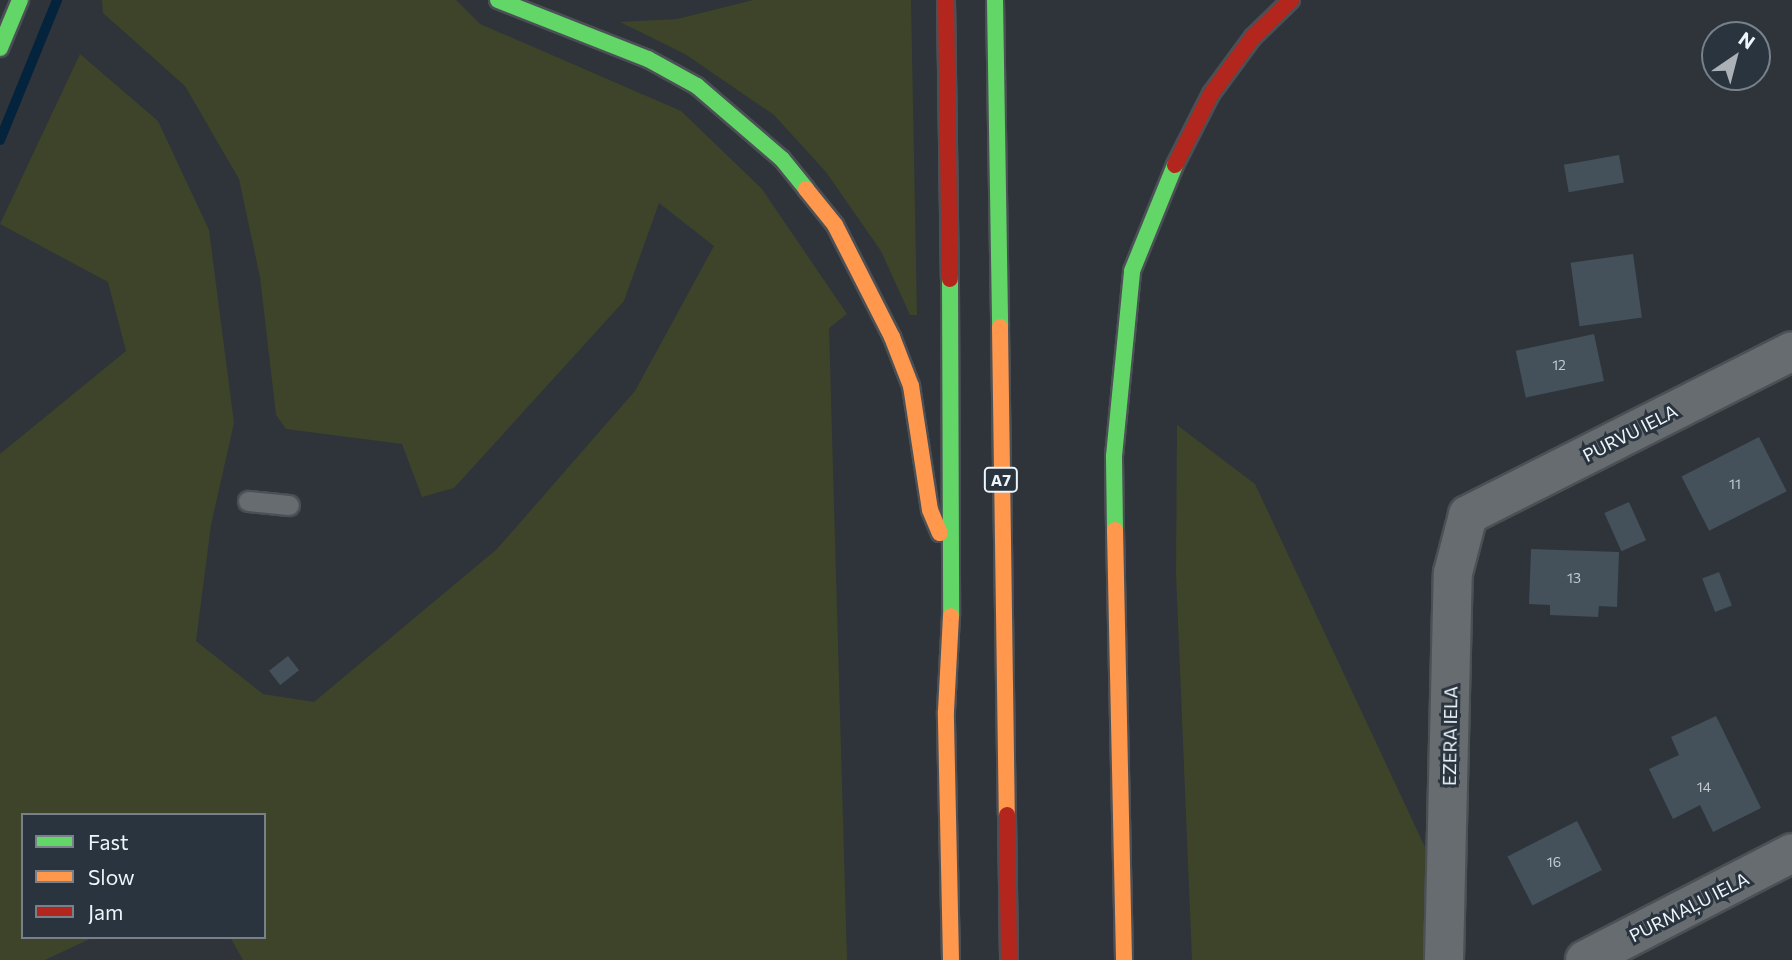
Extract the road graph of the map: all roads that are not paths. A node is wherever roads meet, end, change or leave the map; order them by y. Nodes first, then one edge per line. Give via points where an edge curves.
1 (20, 0) edge
2 (498, 0) edge
3 (946, 0) edge
4 (995, 0) edge
5 (1291, 0) edge
6 (0, 48) edge
7 (1792, 351) edge
8 (247, 501) dead end
9 (289, 505) dead end
10 (1468, 515) joint
11 (954, 564) junction
12 (1792, 853) edge
13 (951, 960) edge
14 (1009, 960) edge
15 (1124, 960) edge
16 (1444, 960) edge
17 (1586, 960) edge

1 - 6 main road
2 - 11 main road via 648,59 708,95 782,159 835,225 892,337 911,386 930,510
3 - 11 main road
4 - 14 main road, A7
5 - 15 main road via 1253,37 1211,94 1153,209 1132,271 1114,456
7 - 10 street, PURVU IELA
8 - 9 lane
10 - 16 street, EZERA IELA via 1454,573
11 - 13 main road via 946,711
12 - 17 street, PURMAĻU IELA

